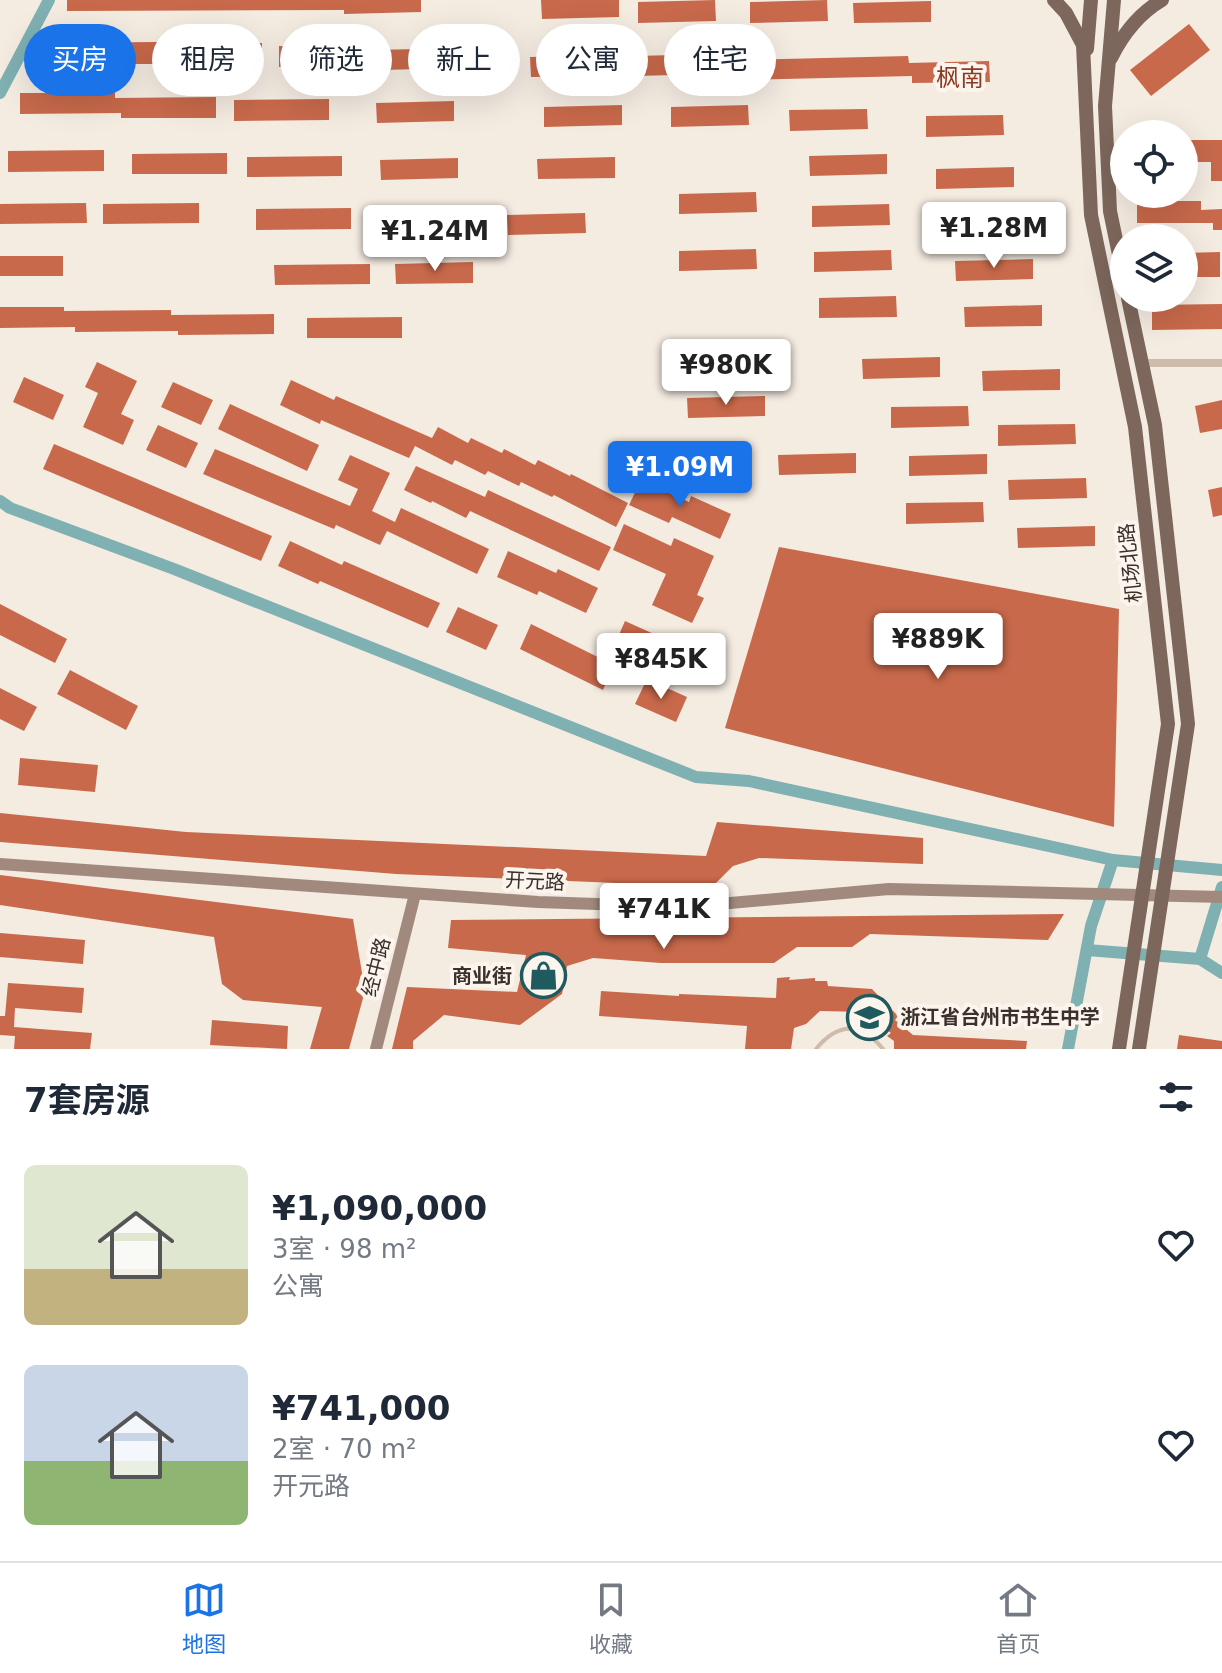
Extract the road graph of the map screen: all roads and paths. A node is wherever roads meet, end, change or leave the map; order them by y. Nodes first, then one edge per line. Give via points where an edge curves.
1 (1054, 0) edge
2 (1091, 0) edge
3 (1114, 0) edge
4 (1162, 0) edge
5 (1107, 66) junction
6 (1085, 74) junction
7 (1113, 224) edge
8 (1131, 312) edge
9 (1142, 363) junction
10 (1222, 363) edge
11 (0, 864) edge
12 (415, 894) junction
13 (1144, 895) junction
14 (1164, 896) junction
15 (1222, 897) edge
16 (376, 1049) edge
17 (816, 1049) edge
18 (883, 1049) edge
19 (1119, 1049) edge
20 (1139, 1049) edge

1 - 6 main road via 1078,33
2 - 6 main road
3 - 5 main road
4 - 5 main road via 1127,31
5 - 7 main road
6 - 13 main road, 机场北路 via 1091,215 1135,427 1168,724
8 - 9 main road, 机场北路
9 - 10 street
9 - 14 main road, 机场北路 via 1155,425 1188,724
11 - 12 main road, 开元路
12 - 13 main road, 开元路 via 685,907 889,889
12 - 16 main road, 经中路
13 - 14 main road, 开元路
13 - 19 main road, 机场北路
14 - 15 main road, 开元路
14 - 20 main road, 机场北路
17 - 18 lane via 847,1027 864,1031

